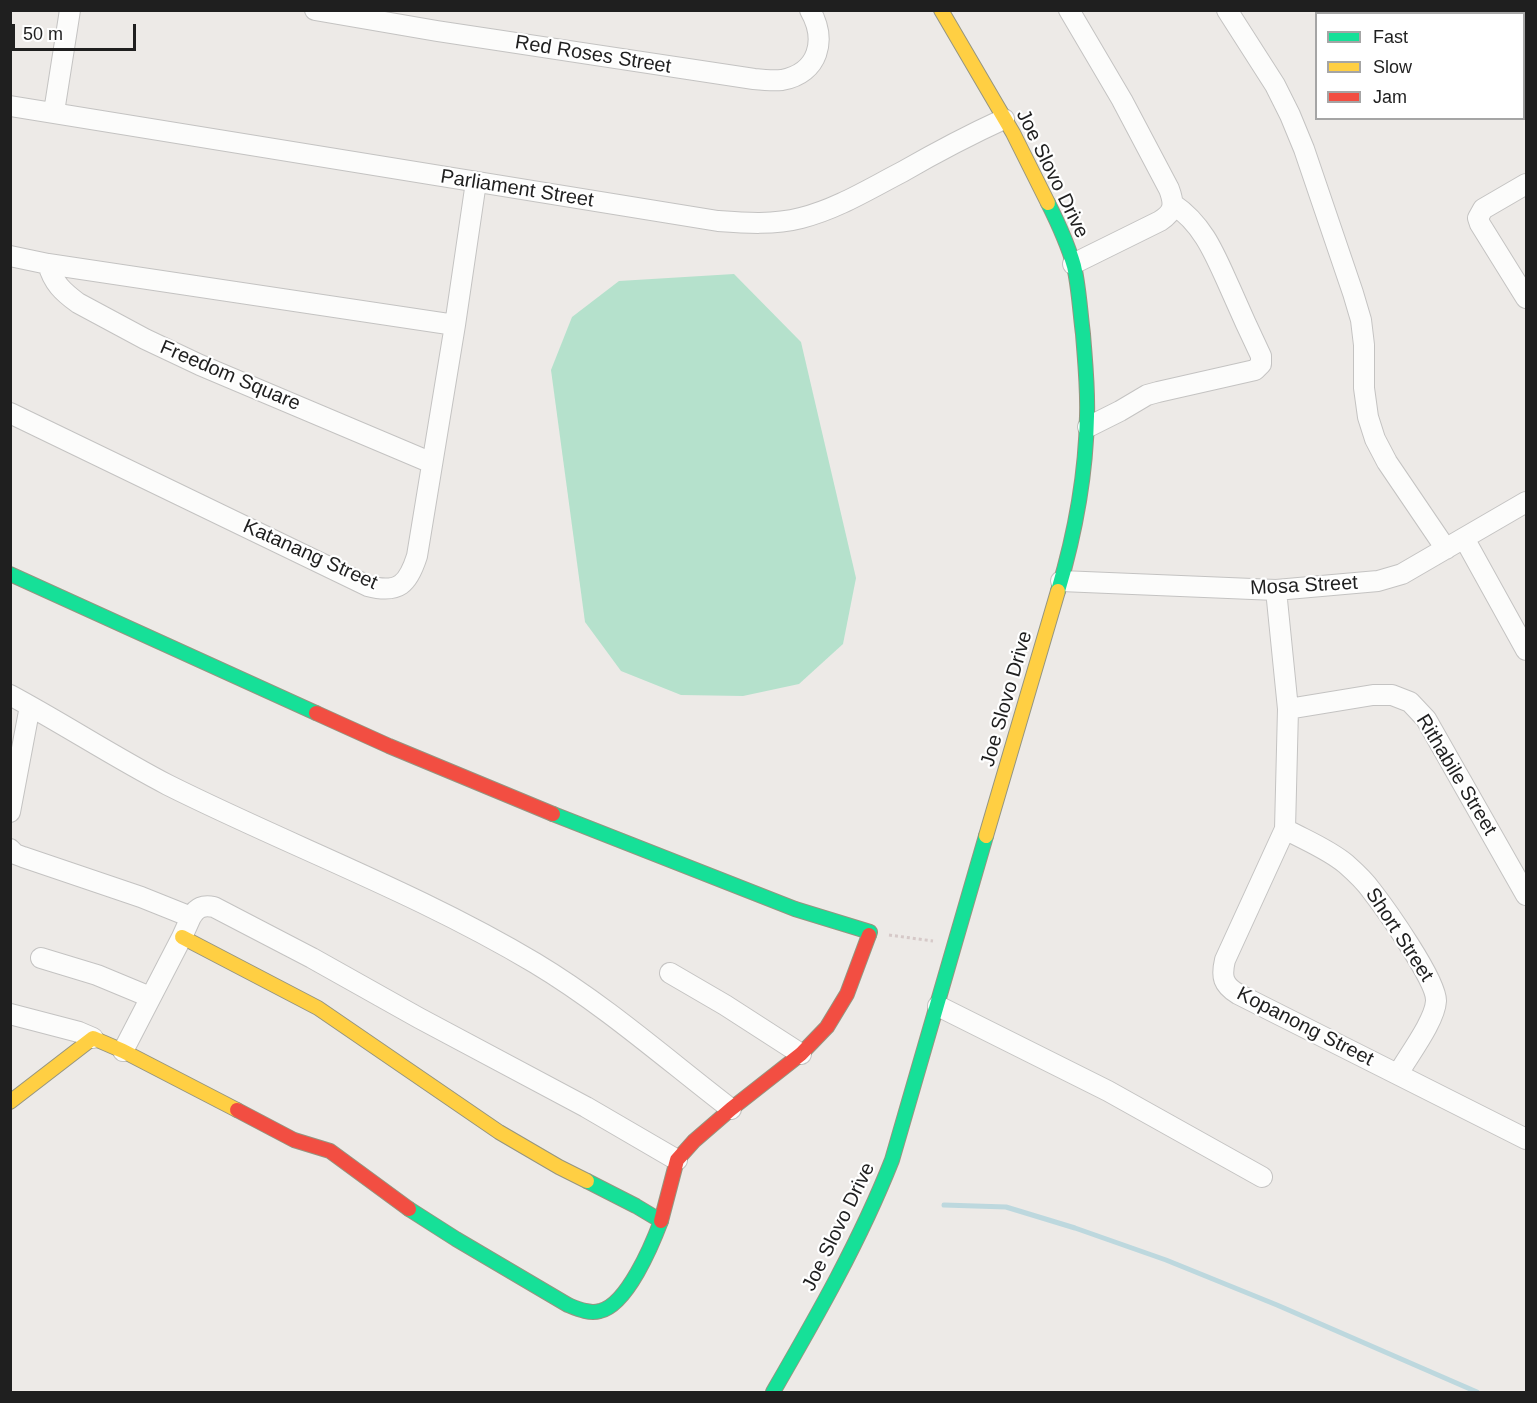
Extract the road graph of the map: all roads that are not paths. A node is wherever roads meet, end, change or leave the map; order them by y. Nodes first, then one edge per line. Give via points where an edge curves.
1 (70, 10) edge
2 (315, 10) edge
3 (810, 10) edge
4 (941, 10) edge
5 (1069, 10) edge
6 (1227, 10) edge
7 (10, 106) edge
8 (54, 112) junction
9 (1004, 119) junction
10 (476, 182) junction
11 (1527, 184) edge
12 (1173, 204) junction
13 (10, 256) edge
14 (48, 264) junction
15 (1073, 264) junction
16 (1527, 298) edge
17 (455, 325) junction
18 (10, 413) edge
19 (1088, 427) junction
20 (432, 463) junction
21 (1527, 502) edge
22 (1464, 538) junction
23 (1446, 549) junction
24 (10, 574) edge
25 (1061, 581) junction
26 (1276, 590) junction
27 (1527, 650) edge
28 (10, 695) edge
29 (30, 706) junction
30 (1288, 709) junction
31 (10, 812) edge
32 (1285, 829) junction
33 (10, 849) edge
34 (1527, 895) edge
35 (191, 917) junction
36 (182, 937) junction
37 (40, 958) dead end
38 (670, 973) dead end
39 (150, 997) junction
40 (938, 1006) junction
41 (10, 1014) edge
42 (93, 1038) junction
43 (123, 1051) junction
44 (801, 1054) junction
45 (1398, 1074) junction
46 (10, 1102) edge
47 (731, 1109) junction
48 (1527, 1139) edge
49 (676, 1160) junction
50 (1262, 1177) dead end
51 (661, 1221) junction
52 (773, 1392) edge

1 - 8 street
2 - 3 street, Red Roses Street via 754,79 782,80 805,69 816,54 819,32
4 - 9 street, Joe Slovo Drive
5 - 12 street via 1122,99
6 - 23 street via 1275,85 1304,149 1361,320 1364,388 1375,439
7 - 8 street, Parliament Street
8 - 10 street, Parliament Street
9 - 10 street, Parliament Street via 852,199 780,222 718,221
9 - 15 street, Joe Slovo Drive via 1034,174
10 - 17 street, Katanang Street
11 - 16 street via 1483,209 1478,218
12 - 15 street via 1160,221
12 - 19 street via 1194,221 1212,248 1261,356 1261,364 1255,370 1147,396
13 - 14 street
14 - 17 street
14 - 20 street, Freedom Square via 55,282 68,296 145,339
15 - 19 street, Joe Slovo Drive via 1086,370
17 - 20 street, Katanang Street
18 - 20 street, Katanang Street via 380,589 402,585 413,568
19 - 25 street, Joe Slovo Drive via 1081,492
21 - 22 street, Mosa Street
22 - 23 street, Mosa Street
22 - 27 street
23 - 26 street, Mosa Street via 1402,574 1378,581
24 - 44 street via 410,755 795,909 870,932 847,994 827,1027
25 - 26 street, Mosa Street
25 - 40 street, Joe Slovo Drive
26 - 30 street, Kopanong Street
28 - 29 street
29 - 31 street
29 - 47 street via 168,784 494,939 580,991
30 - 32 street, Kopanong Street
30 - 34 street, Rithabile Street via 1373,695 1392,695 1410,702 1426,719
32 - 45 street, Short Street via 1343,861 1359,876 1433,986 1435,1009
32 - 45 street, Kopanong Street via 1225,960 1225,983 1238,994
33 - 35 street
35 - 36 street
35 - 49 street via 200,907 214,907
36 - 39 street
36 - 51 street via 318,1008 499,1132
37 - 39 street via 97,975
38 - 44 street
39 - 43 street
40 - 50 street via 1108,1091
40 - 52 street, Joe Slovo Drive via 882,1189
41 - 42 street
42 - 43 street
42 - 46 street
43 - 51 street via 294,1140 330,1151 456,1239 587,1312 603,1311 618,1299 634,1278
44 - 47 street
45 - 48 street, Kopanong Street
47 - 49 street
49 - 51 street

